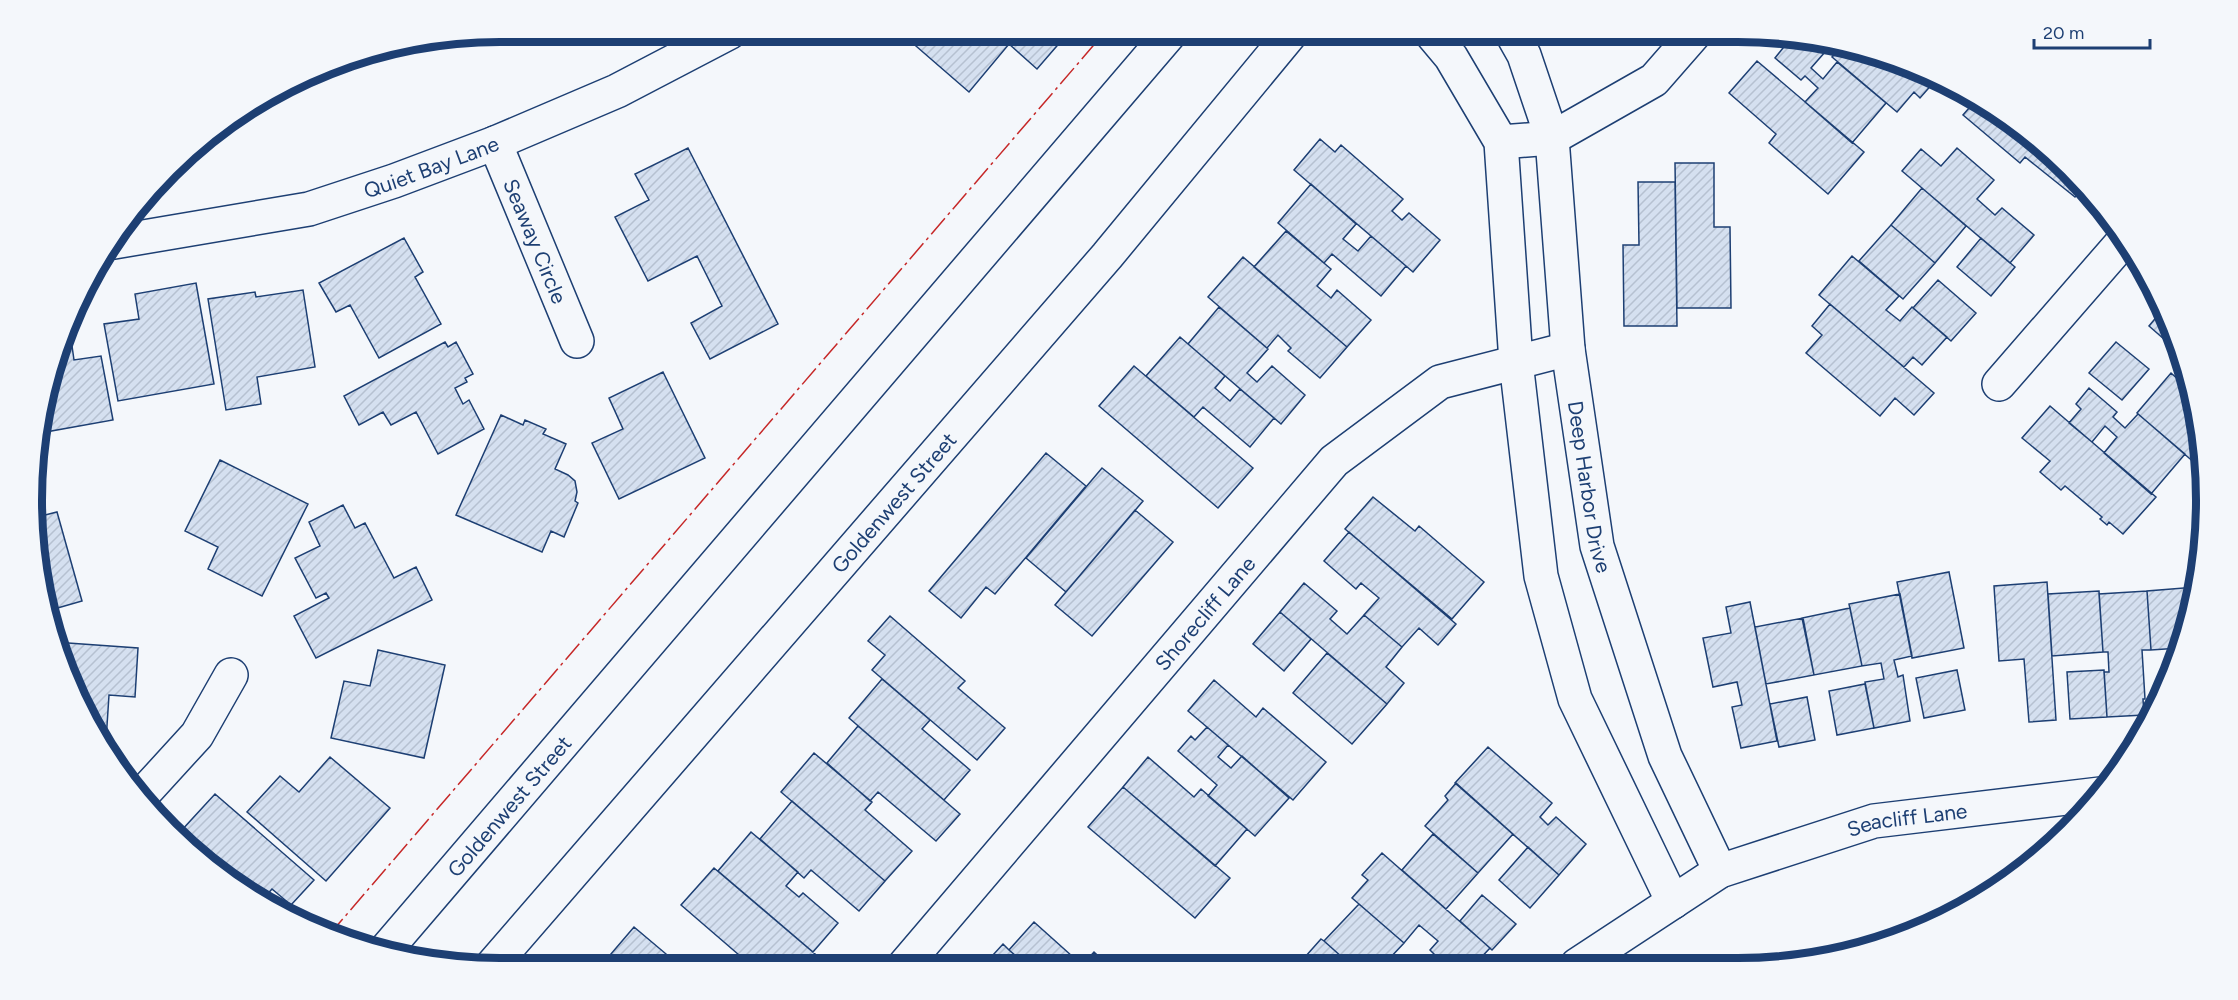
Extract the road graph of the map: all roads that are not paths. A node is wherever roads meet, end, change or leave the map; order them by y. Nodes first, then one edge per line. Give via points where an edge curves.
1 (711, 42) edge
2 (1162, 42) edge
3 (1284, 42) edge
4 (1438, 42) edge
5 (1517, 42) edge
6 (1687, 42) edge
7 (1552, 138) junction
8 (1501, 142) junction
9 (495, 143) junction
10 (123, 240) edge
11 (2119, 246) edge
12 (577, 340) dead end
13 (1568, 349) junction
14 (1516, 362) junction
15 (1999, 384) dead end
16 (231, 675) dead end
17 (146, 790) edge
18 (2087, 796) edge
19 (1720, 871) junction
20 (1673, 902) junction
21 (391, 944) edge
22 (499, 958) edge
23 (911, 958) edge
24 (1588, 958) edge

1 - 9 street, Quiet Bay Lane via 616,91
2 - 21 street, Goldenwest Street
3 - 22 street, Goldenwest Street via 1107,256
4 - 8 street
5 - 7 street, Deep Harbor Drive
6 - 7 street via 1654,80
7 - 8 street
7 - 13 street, Deep Harbor Drive
8 - 14 street
9 - 10 street, Quiet Bay Lane via 309,209
9 - 12 street, Seaway Circle
11 - 15 street
13 - 14 street, Shorecliff Lane
13 - 19 street, Deep Harbor Drive via 1597,546 1665,756
14 - 20 street via 1541,576 1575,699
14 - 23 street, Shorecliff Lane via 1440,382 1334,461
16 - 17 street via 197,735
18 - 19 street, Seacliff Lane via 1874,821
19 - 20 street
20 - 24 street

